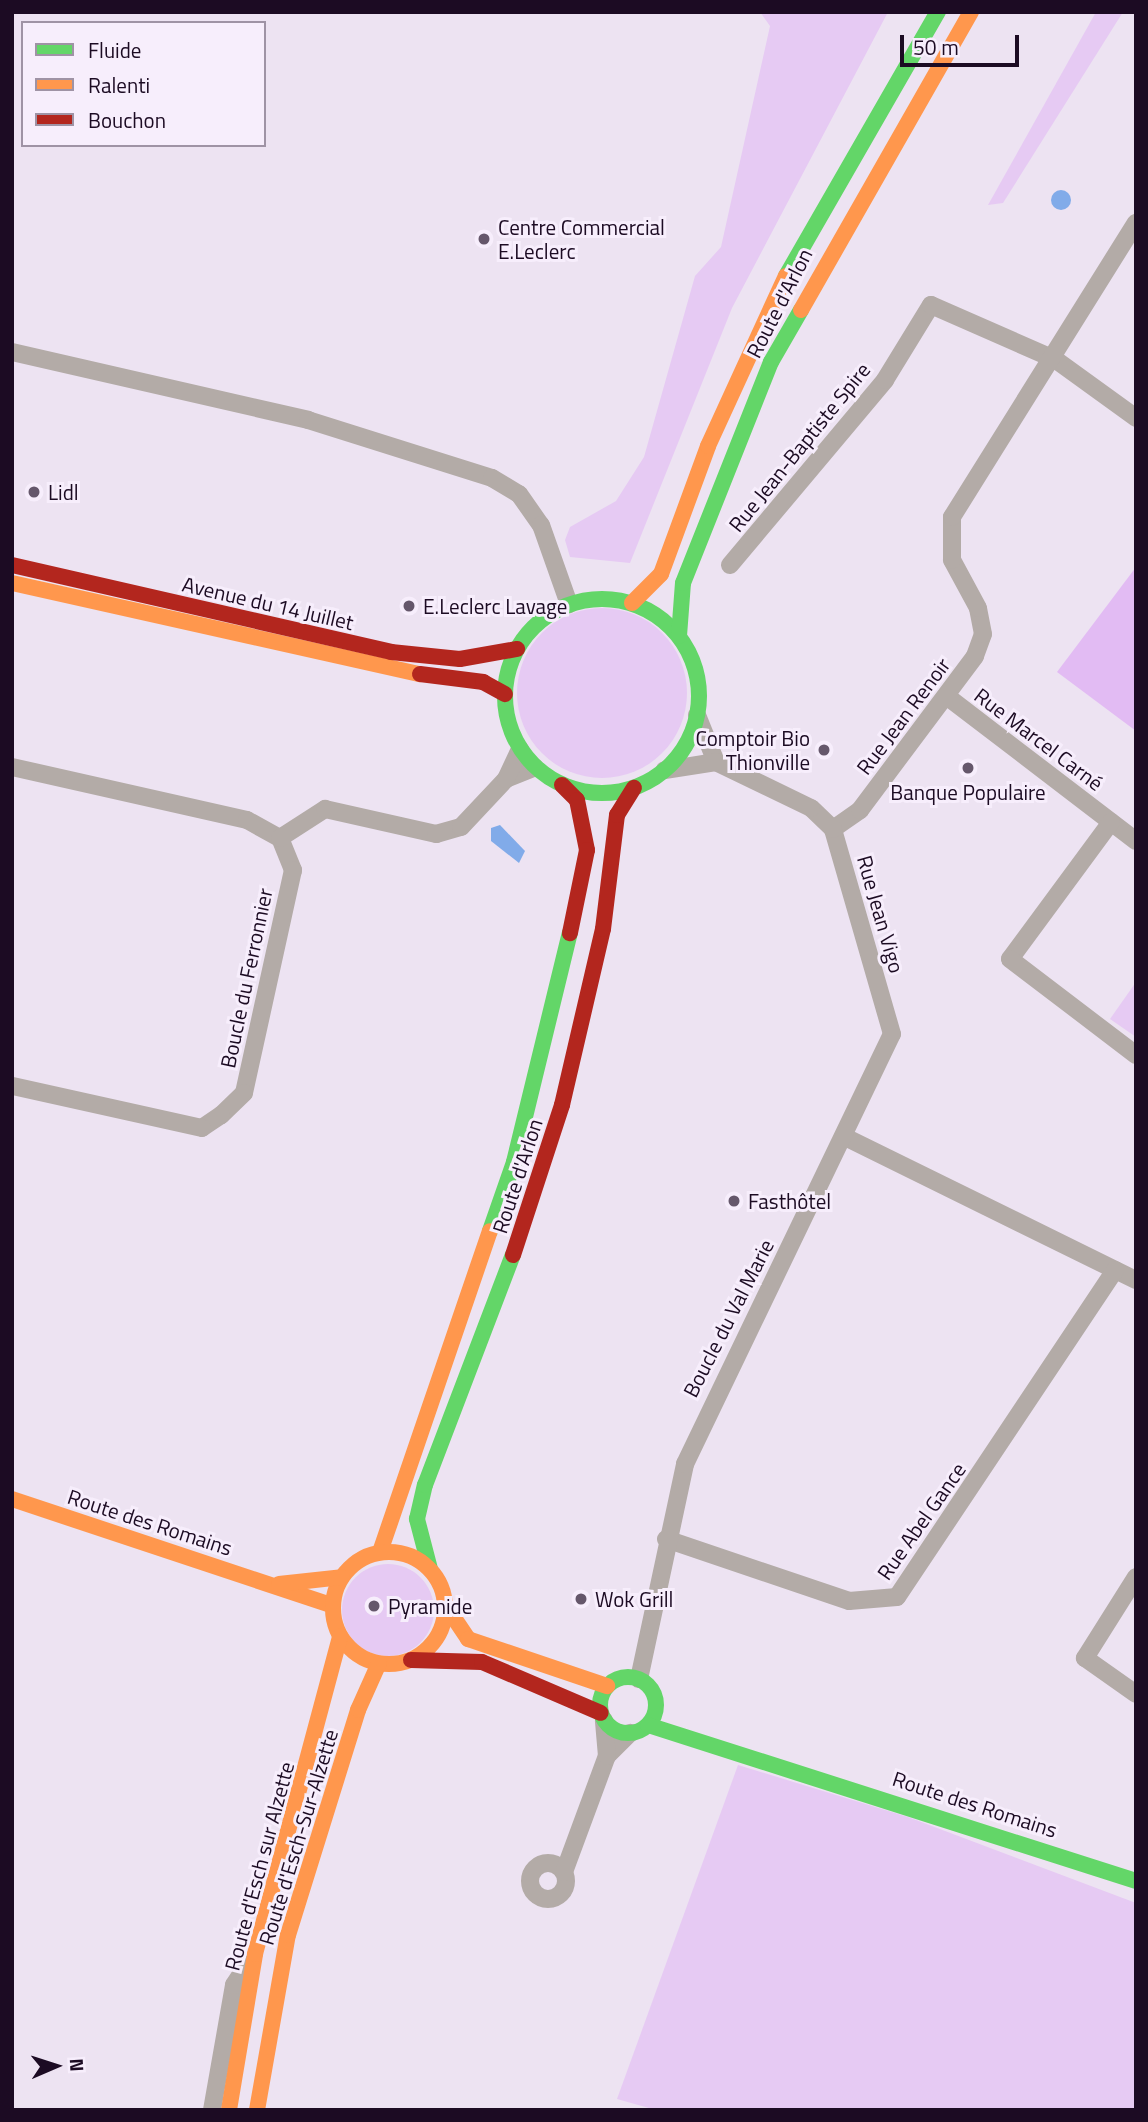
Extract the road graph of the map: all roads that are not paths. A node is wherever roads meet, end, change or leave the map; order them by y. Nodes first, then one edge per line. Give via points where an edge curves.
1 (938, 12) edge
2 (971, 12) edge
3 (1136, 223) edge
4 (12, 352) edge
5 (1056, 360) junction
6 (1136, 418) edge
7 (12, 565) edge
8 (730, 565) dead end
9 (12, 583) edge
10 (632, 603) junction
11 (569, 604) junction
12 (678, 636) junction
13 (517, 649) junction
14 (505, 694) junction
15 (948, 698) junction
16 (697, 715) junction
17 (520, 749) junction
18 (716, 762) junction
19 (536, 766) junction
20 (12, 767) edge
21 (665, 770) junction
22 (506, 779) junction
23 (562, 785) junction
24 (634, 788) junction
25 (1111, 822) junction
26 (833, 829) junction
27 (280, 838) junction
28 (1136, 841) edge
29 (1136, 1055) edge
30 (12, 1086) edge
31 (845, 1137) junction
32 (1115, 1270) junction
33 (1136, 1280) edge
34 (12, 1499) edge
35 (666, 1539) junction
36 (380, 1552) junction
37 (430, 1569) junction
38 (342, 1577) junction
39 (1136, 1577) edge
40 (275, 1585) junction
41 (333, 1606) junction
42 (446, 1606) junction
43 (340, 1636) junction
44 (411, 1660) junction
45 (379, 1663) junction
46 (639, 1679) junction
47 (607, 1686) junction
48 (1136, 1694) edge
49 (655, 1698) junction
50 (603, 1717) junction
51 (648, 1725) junction
52 (630, 1733) junction
53 (607, 1756) junction
54 (801, 1769) junction
55 (564, 1872) dead end
56 (1136, 1881) edge
57 (255, 1954) junction
58 (212, 2110) edge
59 (229, 2110) edge
60 (257, 2110) edge

1 - 10 main road, Route d'Arlon via 772,300 708,446 661,575
2 - 12 main road, Route d'Arlon via 771,362 683,583
3 - 5 street via 1066,326
4 - 11 street via 308,420 492,478 519,494 541,525
5 - 6 street, Rue Jean-Baptiste Spire
5 - 8 street, Rue Jean-Baptiste Spire via 931,305 862,409
5 - 15 street, Rue Jean Renoir via 952,517 952,561 978,608 984,634
7 - 13 main road, Avenue du 14 Juillet via 391,652 460,659
9 - 14 main road, Avenue du 14 Juillet via 391,670 483,681
10 - 11 main road via 600,598
10 - 12 main road
11 - 13 main road via 543,618
12 - 16 main road via 697,677
13 - 14 main road
14 - 17 main road
15 - 25 street, Rue Marcel Carné
15 - 26 street, Rue Jean Renoir via 860,810
16 - 18 street
16 - 21 main road via 687,742
17 - 19 main road
17 - 22 street
18 - 21 street
18 - 26 street via 811,808
19 - 22 street
19 - 23 main road
20 - 27 street via 247,820
21 - 24 main road
22 - 27 street via 461,827 436,834 325,809
23 - 24 main road via 597,793
23 - 36 main road, Route d'Arlon via 577,800 587,850 558,996 514,1163
24 - 37 main road, Route d'Arlon via 612,834 603,929 562,1105 527,1219 425,1485 417,1519
25 - 28 street, Rue Marcel Carné
25 - 29 street via 1010,959
26 - 31 street, Rue Jean Vigo via 892,1034
27 - 30 street, Boucle du Ferronnier via 293,870 244,1093 221,1115 202,1128
31 - 32 street
31 - 35 street, Boucle du Val Marie via 709,1405
32 - 33 street
32 - 35 street, Rue Abel Gance via 897,1597 849,1601
34 - 40 main road, Route des Romains
35 - 46 street, Boucle du Val Marie
36 - 37 main road via 407,1555
36 - 38 main road
37 - 42 main road
38 - 40 main road, Route des Romains
38 - 41 main road
39 - 48 street via 1085,1658
40 - 41 main road, Route des Romains
41 - 43 main road
42 - 44 main road via 442,1628
42 - 47 main road via 455,1627 478,1644
43 - 45 main road
43 - 57 main road, Route d'Esch sur Alzette
44 - 45 main road
44 - 50 main road via 482,1662
45 - 60 main road, Route d'Esch-Sur-Alzette via 358,1710 288,1935
46 - 47 main road via 622,1678
46 - 49 main road, Route des Romains
47 - 50 main road
49 - 51 main road
49 - 54 main road, Route des Romains via 676,1713
50 - 52 main road
50 - 53 street
51 - 52 main road
51 - 54 main road, Route des Romains
52 - 53 street
53 - 55 street
54 - 56 main road, Route des Romains
57 - 58 street via 234,1985
57 - 59 main road, Route d'Esch sur Alzette

